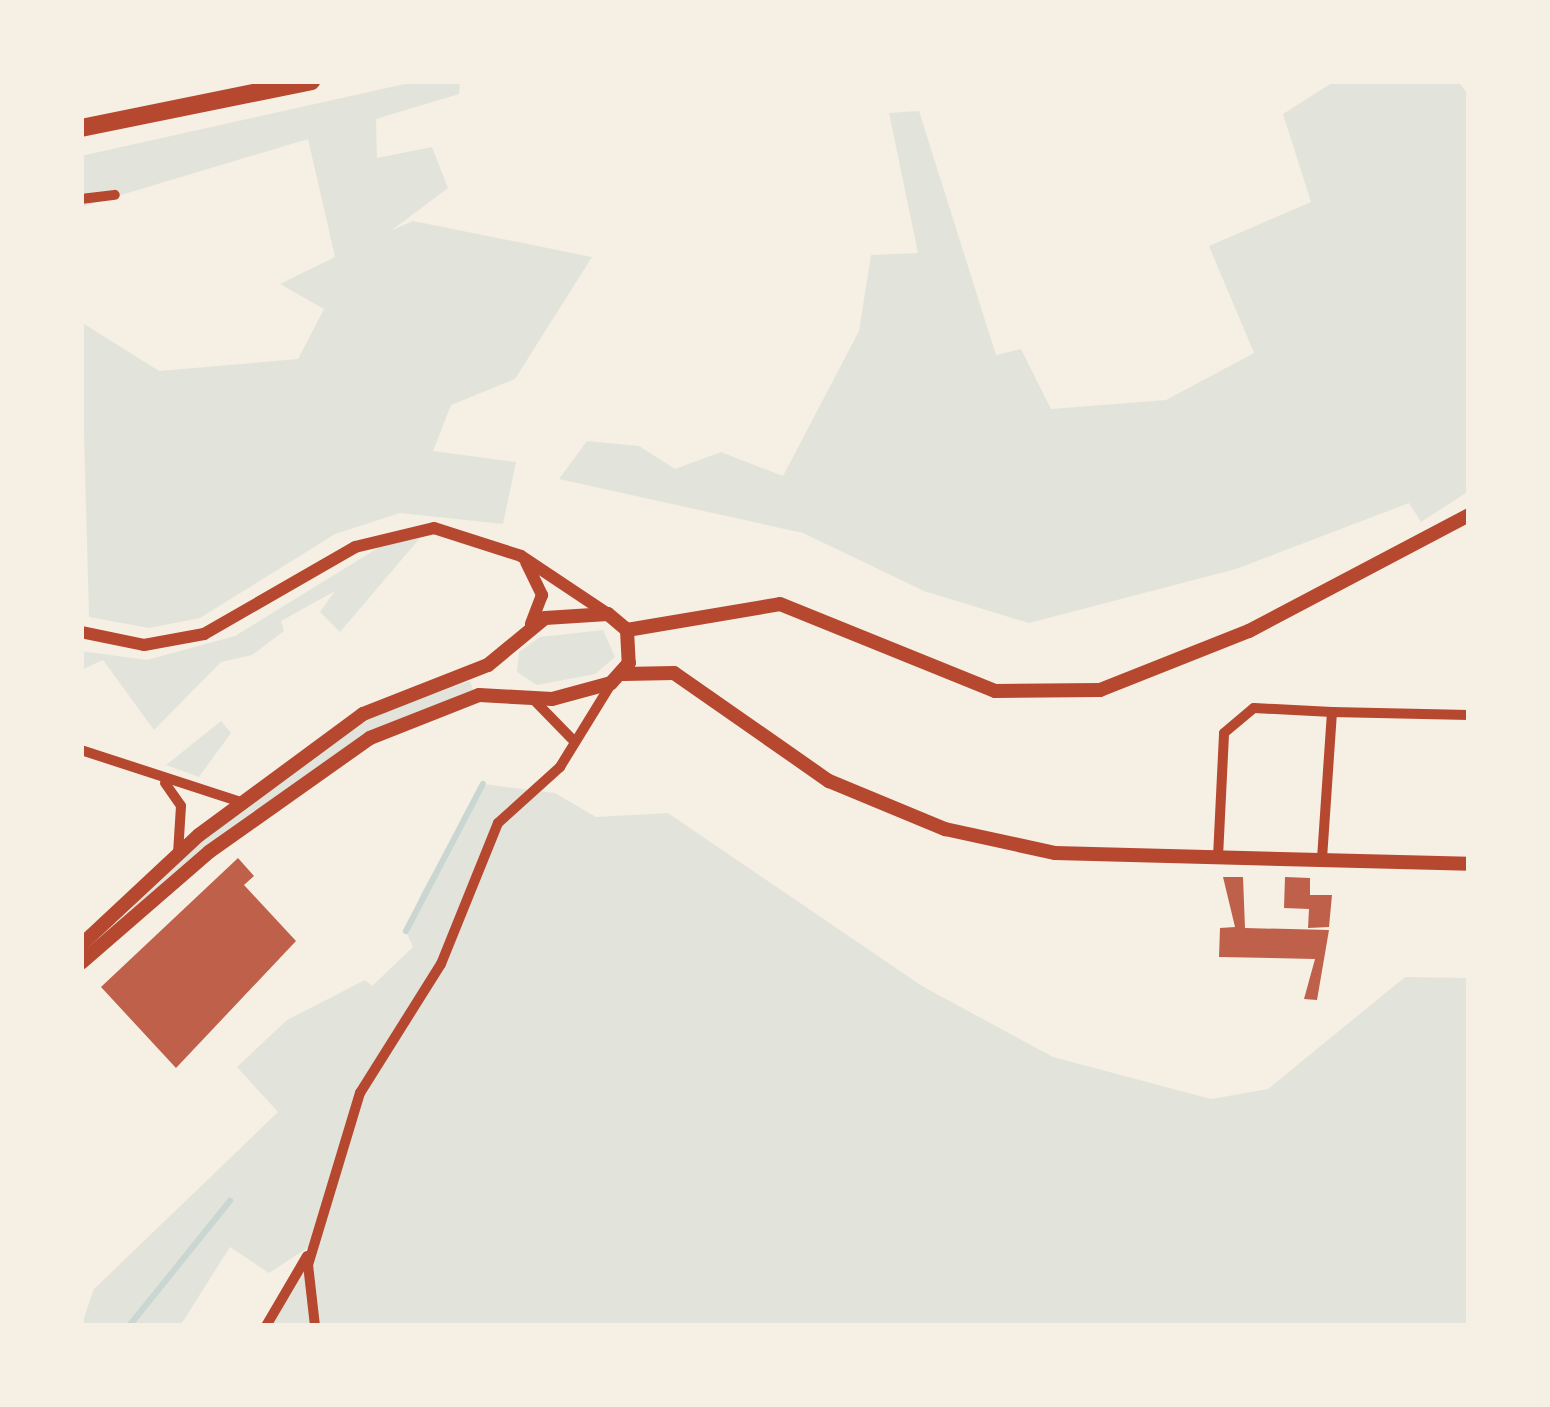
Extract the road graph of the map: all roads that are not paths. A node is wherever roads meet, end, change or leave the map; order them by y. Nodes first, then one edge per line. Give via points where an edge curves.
1 (311, 81) edge
2 (81, 128) edge
3 (115, 195) dead end
4 (81, 199) edge
5 (1469, 515) edge
6 (521, 556) junction
7 (608, 614) junction
8 (531, 624) junction
9 (627, 630) junction
10 (81, 632) edge
11 (502, 655) junction
12 (617, 679) junction
13 (513, 692) junction
14 (534, 700) junction
15 (1332, 712) junction
16 (1469, 715) edge
17 (572, 739) junction
18 (81, 750) edge
19 (163, 780) junction
20 (241, 802) junction
21 (178, 854) junction
22 (1218, 857) junction
23 (1322, 860) junction
24 (1469, 864) edge
25 (81, 945) edge
26 (81, 963) edge
27 (315, 1243) junction
28 (266, 1326) edge
29 (315, 1326) edge

1 - 2 highway
3 - 4 street
5 - 9 main road via 1250,632 1100,690 977,686 780,604
6 - 7 street
6 - 8 street via 542,595
6 - 10 street via 447,528 396,531 204,634 144,645
7 - 8 main road
7 - 9 main road
8 - 11 main road
9 - 12 main road
11 - 13 main road
11 - 20 main road via 364,714
12 - 14 main road
12 - 17 street
12 - 22 main road via 674,673 829,781 945,829 1055,853
13 - 14 main road
13 - 26 main road via 430,709 370,738 209,852
14 - 17 street
15 - 16 street
15 - 22 street via 1254,708 1228,723
15 - 23 street
17 - 27 street via 560,766 498,823 441,964 360,1093
18 - 19 street
19 - 20 street
19 - 21 street via 181,806
20 - 21 main road
21 - 25 main road
22 - 23 main road
23 - 24 main road
27 - 28 street
27 - 29 street

